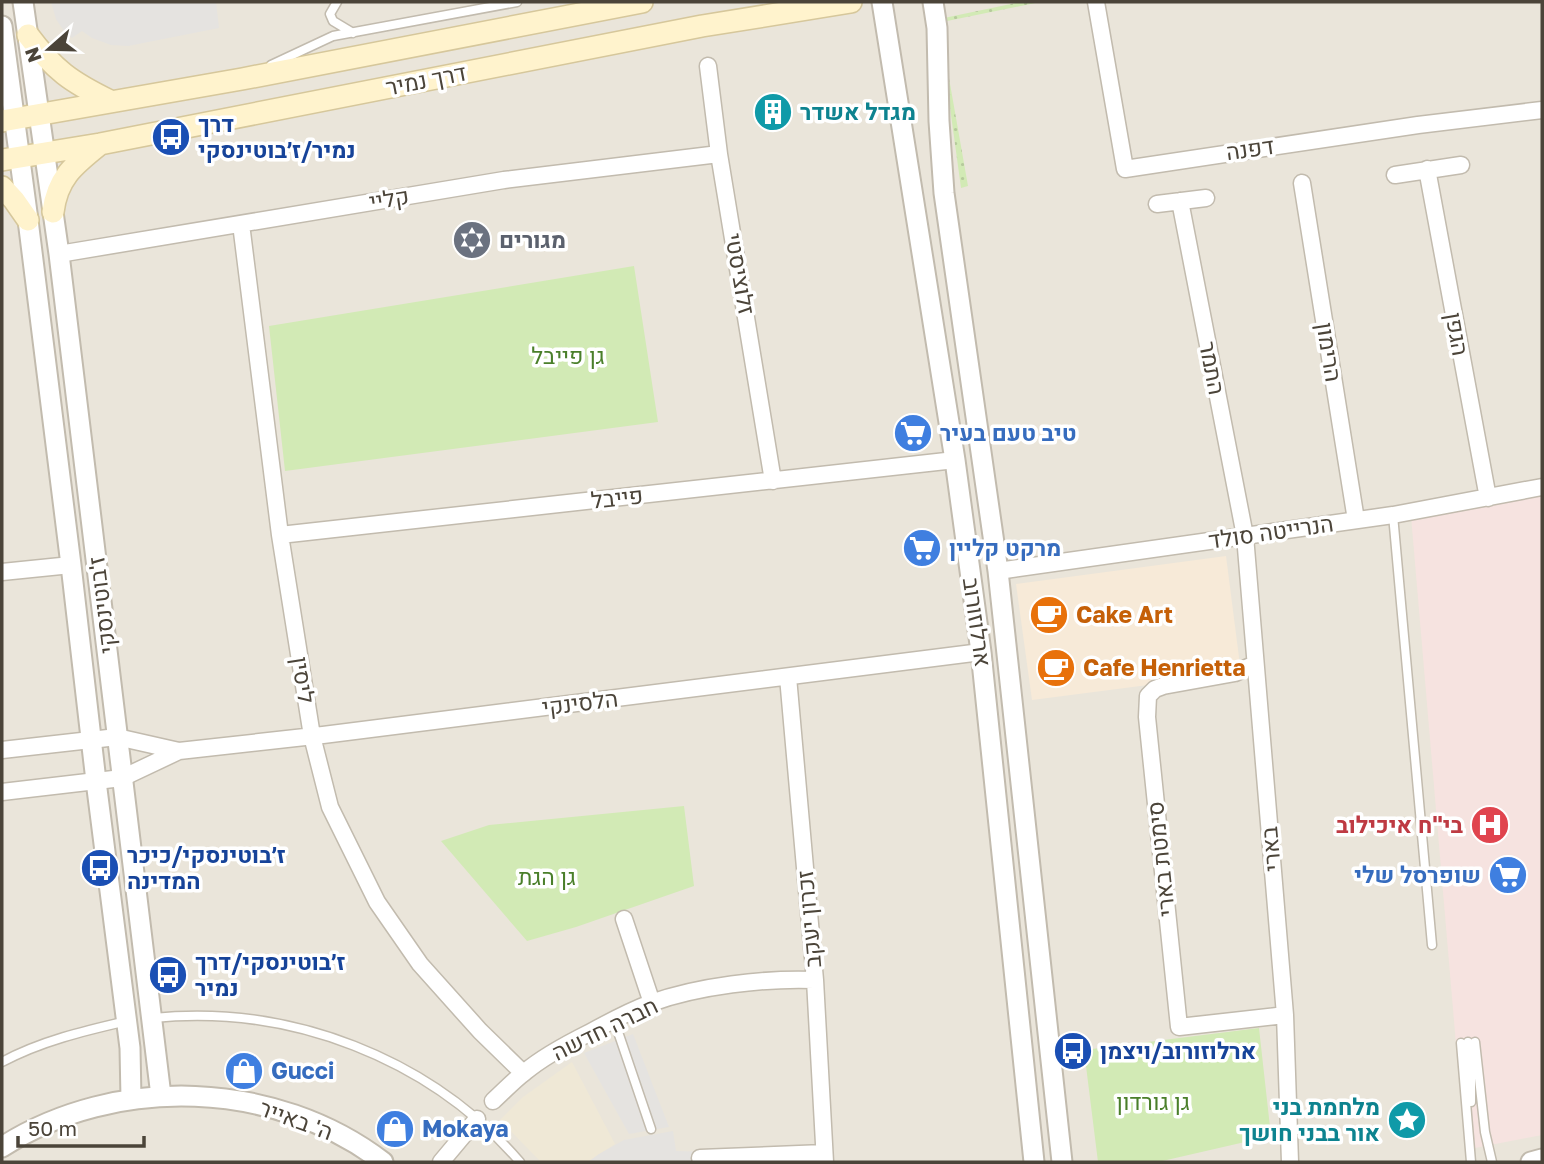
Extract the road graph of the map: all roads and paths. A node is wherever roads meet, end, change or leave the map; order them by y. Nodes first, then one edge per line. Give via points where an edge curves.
1 (23, 2) edge
2 (337, 2) edge
3 (517, 2) edge
4 (642, 2) edge
5 (851, 2) edge
6 (882, 2) edge
7 (933, 2) edge
8 (1097, 2) edge
9 (2, 26) edge
10 (353, 33) junction
11 (28, 35) junction
12 (708, 66) dead end
13 (242, 79) junction
14 (110, 101) junction
15 (1542, 110) edge
16 (38, 114) junction
17 (8, 119) edge
18 (100, 144) junction
19 (45, 154) junction
20 (719, 154) junction
21 (10, 159) edge
22 (1461, 165) dead end
23 (1427, 169) junction
24 (1395, 175) dead end
25 (1303, 183) dead end
26 (2, 187) edge
27 (1206, 198) dead end
28 (1180, 201) junction
29 (1157, 204) dead end
30 (53, 212) junction
31 (27, 220) junction
32 (241, 224) junction
33 (59, 254) junction
34 (955, 460) junction
35 (773, 481) junction
36 (1542, 487) edge
37 (1488, 498) junction
38 (1393, 515) junction
39 (1356, 520) junction
40 (279, 535) junction
41 (1245, 536) junction
42 (71, 565) junction
43 (998, 571) junction
44 (2, 572) edge
45 (981, 653) junction
46 (1255, 664) junction
47 (788, 677) junction
48 (312, 736) junction
49 (117, 737) junction
50 (90, 739) junction
51 (2, 750) edge
52 (178, 751) junction
53 (122, 778) junction
54 (96, 781) junction
55 (2, 792) edge
56 (624, 919) dead end
57 (1432, 945) dead end
58 (815, 980) junction
59 (652, 1003) junction
60 (1285, 1015) junction
61 (151, 1018) junction
62 (614, 1020) junction
63 (127, 1021) junction
64 (2, 1062) edge
65 (523, 1073) junction
66 (161, 1096) junction
67 (131, 1098) junction
68 (494, 1101) dead end
69 (477, 1119) junction
70 (651, 1129) dead end
71 (2, 1147) edge
72 (700, 1158) dead end
73 (825, 1158) edge
74 (1542, 1159) edge
75 (383, 1162) edge
76 (441, 1162) edge
77 (520, 1162) edge
78 (1034, 1162) edge
79 (1062, 1162) edge
80 (1290, 1162) edge
81 (1471, 1162) edge
82 (1492, 1162) edge
83 (1531, 1162) edge

1 - 11 street, ז'בוטינסקי
2 - 10 lane via 330,14 332,22
3 - 10 lane
4 - 13 main road, דרך נמיר
5 - 18 main road, דרך נמיר via 702,26
6 - 34 street, ארלוזורוב
7 - 43 street, ארלוזורוב via 944,193
8 - 15 street, דפנה via 1125,169
9 - 17 street, ז'בוטינסקי
10 - 13 lane via 333,36
11 - 14 main road via 44,57 71,80
11 - 16 street, ז'בוטינסקי
12 - 20 street, זלוציסטי
13 - 14 main road, דרך נמיר
14 - 16 main road, דרך נמיר
16 - 17 main road, דרך נמיר
16 - 19 street, ז'בוטינסקי
17 - 21 street, ז'בוטינסקי
18 - 19 main road, דרך נמיר
18 - 30 main road via 65,177
19 - 21 main road, דרך נמיר
19 - 30 street, ז'בוטינסקי
20 - 32 street, קליי via 504,180
20 - 35 street, זלוציסטי
21 - 31 street, ז'בוטינסקי
22 - 23 street
23 - 24 street
23 - 37 street, הגפן
25 - 39 street, הרימון
26 - 31 main road
27 - 28 street
28 - 29 street
28 - 41 street, התמר
30 - 33 street, ז'בוטינסקי
31 - 42 street, ז'בוטינסקי
32 - 33 street, קליי
32 - 40 street, ליסין
33 - 49 street, ז'בוטינסקי
34 - 35 street, פייבל
34 - 45 street, ארלוזורוב
35 - 40 street, פייבל
36 - 37 street, הנרייטה סולד
37 - 38 street, הנרייטה סולד
38 - 39 street, הנרייטה סולד
38 - 57 lane
39 - 41 street, הנרייטה סולד
40 - 48 street, ליסין
41 - 43 street, הנרייטה סולד
41 - 46 street, בארי
42 - 44 street
42 - 50 street, ז'בוטינסקי
43 - 79 street, ארלוזורוב
45 - 47 street, הלסינקי
45 - 78 street, ארלוזורוב
46 - 60 street, בארי
46 - 60 street, סימטת בארי via 1235,673 1163,686 1148,696 1147,717 1179,1027
47 - 48 street, הלסינקי
47 - 58 street, זכרון יעקב
48 - 52 street, הלסינקי
48 - 65 street, ליסין via 330,807 377,902 420,964
49 - 50 street, הלסינקי
49 - 52 street, הלסינקי
49 - 53 street, ז'בוטינסקי
50 - 51 street, הלסינקי
50 - 54 street, ז'בוטינסקי
52 - 53 street, הלסינקי
53 - 54 street, הלסינקי
53 - 61 street, ז'בוטינסקי
54 - 55 street, הלסינקי
54 - 63 street, ז'בוטינסקי
56 - 59 street
58 - 59 street, חברה חדשה via 733,985
58 - 73 street, זכרון יעקב
59 - 62 street, חברה חדשה
60 - 80 street, בארי
61 - 66 street, ז'בוטינסקי
61 - 69 lane via 251,1019 333,1037 409,1071
62 - 65 street, חברה חדשה
62 - 70 lane
63 - 64 lane via 46,1042
63 - 67 street, ז'בוטינסקי
65 - 68 street, חברה חדשה
66 - 67 street, ה' באייר
66 - 75 street, ה' באייר via 231,1099 299,1116 362,1146
67 - 71 street, ה' באייר via 74,1112
69 - 76 street
69 - 77 lane
72 - 73 street
74 - 83 street
81 - 82 lane via 1468,1042

